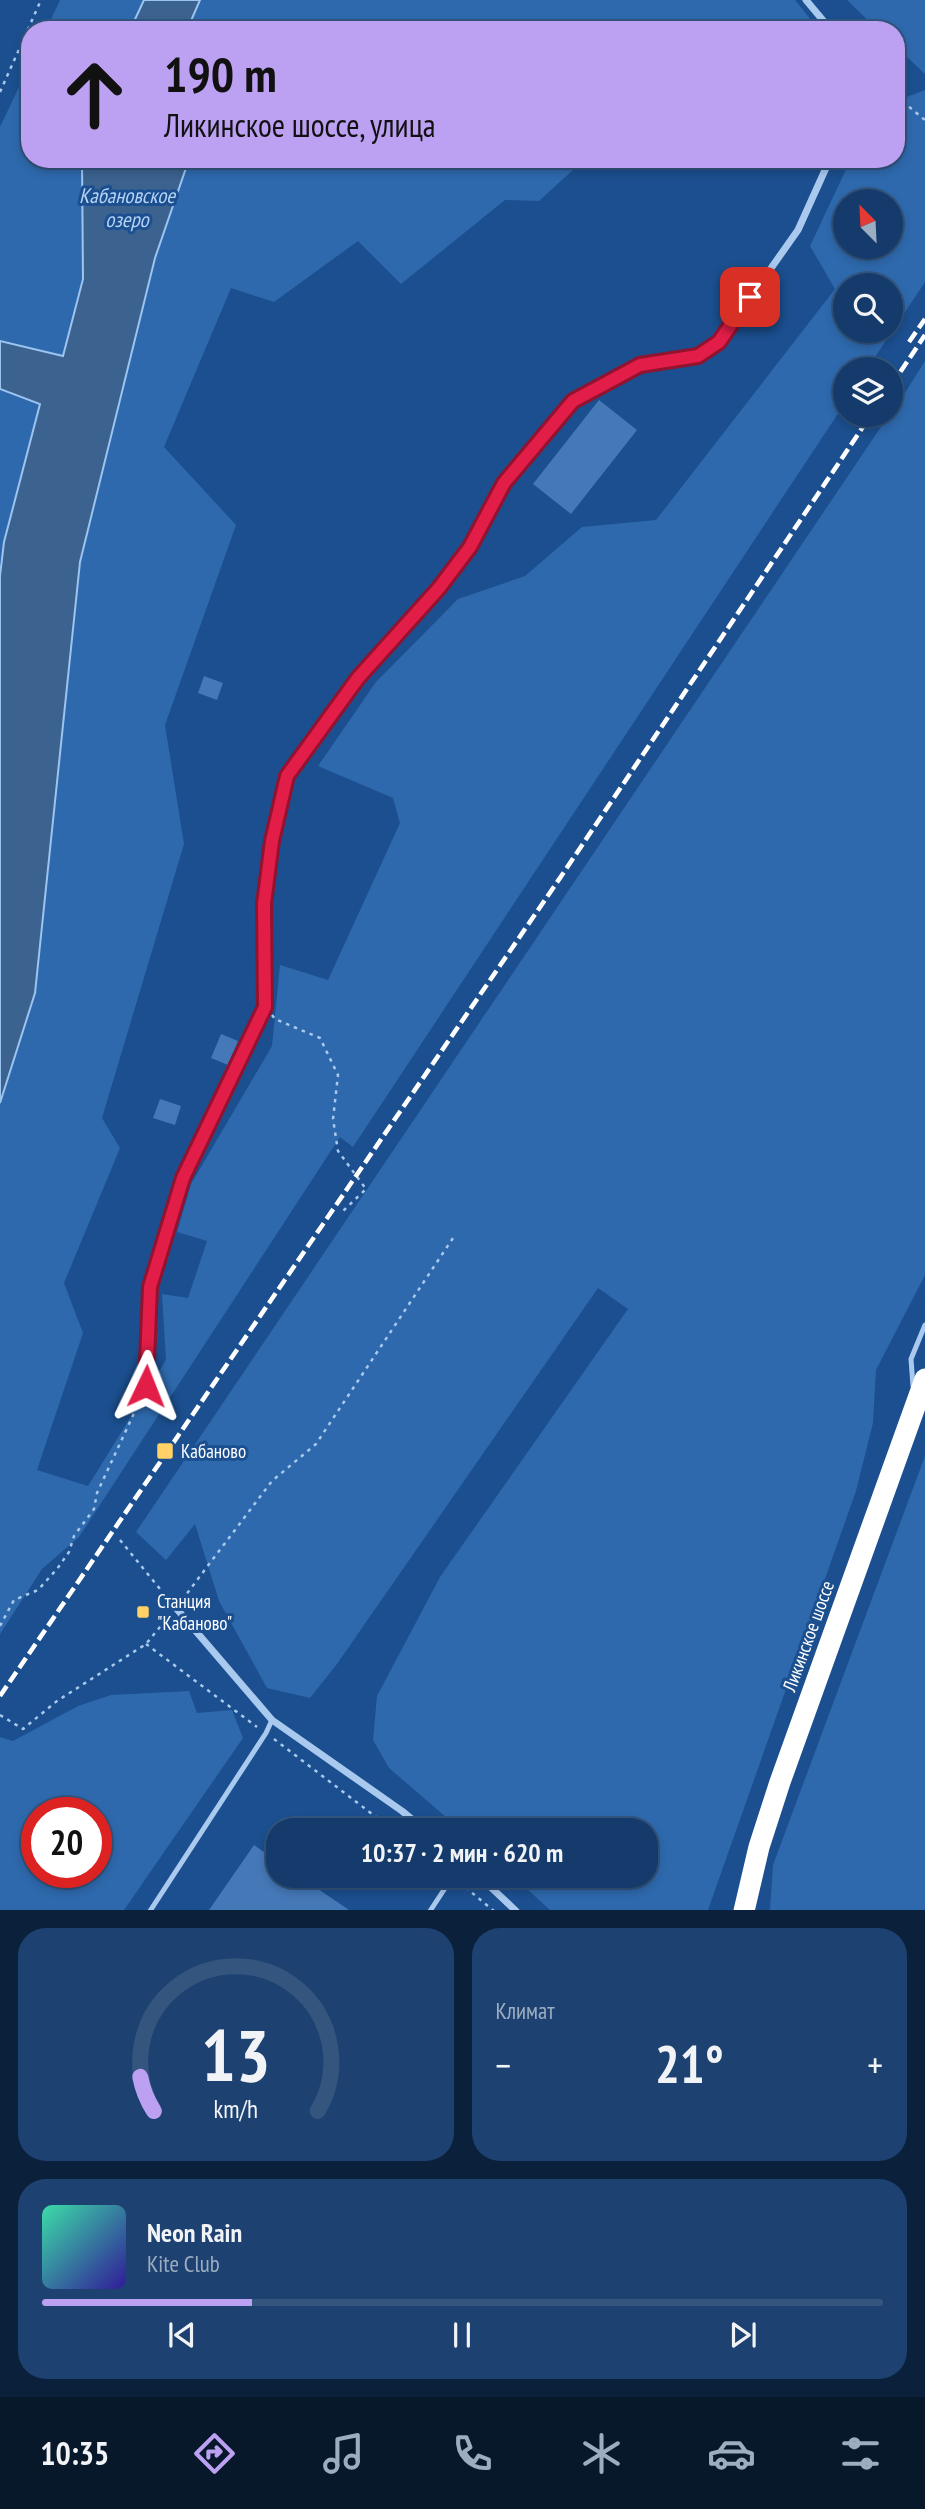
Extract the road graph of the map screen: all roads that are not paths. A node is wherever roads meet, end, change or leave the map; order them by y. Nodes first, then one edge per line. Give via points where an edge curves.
1 (806, 0) edge
2 (824, 21) edge
3 (826, 168) edge
4 (265, 1007) joint
5 (925, 1325) edge
6 (925, 1379) edge
7 (146, 1386) road end
8 (915, 1406) junction
9 (176, 1608) road end
10 (272, 1720) junction
11 (410, 1818) edge
12 (445, 1888) edge
13 (492, 1888) edge
14 (150, 1910) edge
15 (430, 1910) edge
16 (516, 1910) edge
17 (744, 1910) edge

1 - 2 street
3 - 4 street via 798,230 719,342 698,356 640,365 573,401 504,483 470,547 439,588 358,678 287,776 264,904
4 - 7 lane via 183,1178 150,1287
5 - 8 lane via 911,1359
6 - 8 highway, Ликинское шоссе
8 - 17 highway, Ликинское шоссе via 780,1782
9 - 10 street
10 - 11 street
10 - 14 lane
12 - 15 lane
13 - 16 street

